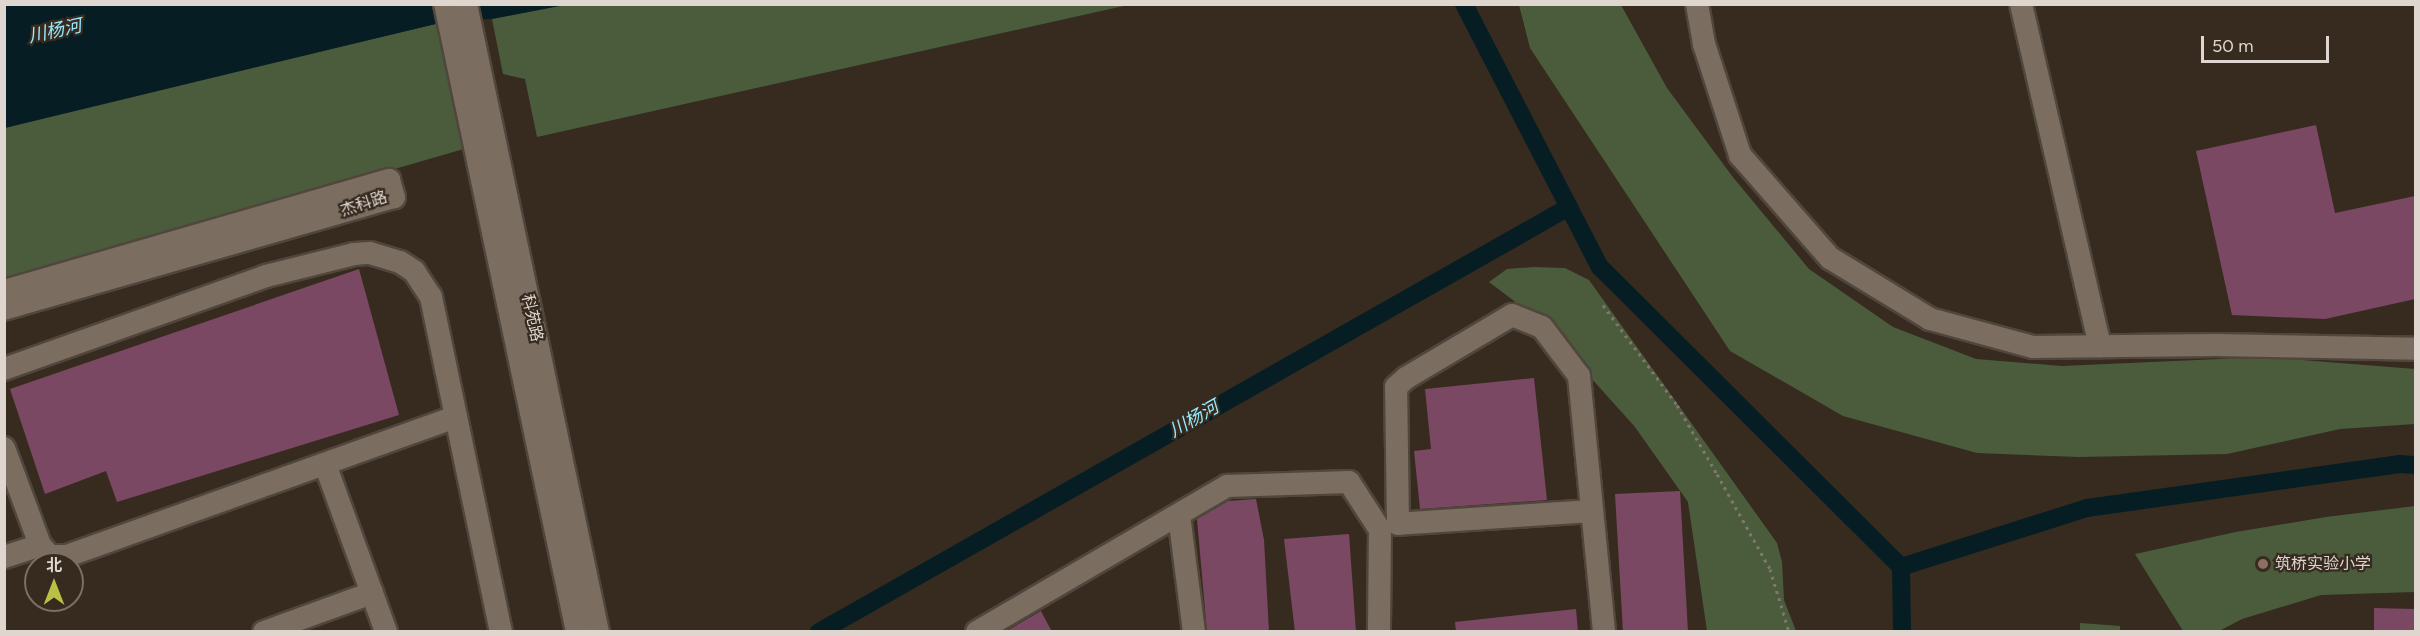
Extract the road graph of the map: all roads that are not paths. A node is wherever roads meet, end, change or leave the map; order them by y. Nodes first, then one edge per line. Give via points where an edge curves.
1 (445, 4) edge
2 (466, 4) edge
3 (1696, 4) edge
4 (2021, 4) edge
5 (499, 214) junction
6 (4, 291) edge
7 (4, 309) edge
8 (2100, 346) junction
9 (2415, 349) edge
10 (4, 369) edge
11 (456, 417) junction
12 (4, 448) edge
13 (325, 464) junction
14 (1592, 512) junction
15 (1179, 515) junction
16 (40, 545) junction
17 (4, 557) edge
18 (372, 593) junction
19 (264, 632) edge
20 (386, 632) edge
21 (501, 632) edge
22 (577, 632) edge
23 (598, 632) edge
24 (977, 632) edge
25 (1194, 632) edge
26 (1379, 632) edge
27 (1604, 632) edge

1 - 5 street, 科苑路
2 - 5 street, 科苑路
3 - 8 street via 1704,44 1740,154 1830,258 1930,319 2033,347
4 - 8 street
5 - 22 street, 科苑路
5 - 23 street, 科苑路
6 - 7 street, 杰科路 via 389,180 394,197
8 - 9 street
10 - 11 street via 237,285 370,253 400,262 424,283 431,297
11 - 13 street
11 - 21 street
12 - 16 street
13 - 16 street via 67,556 50,556
13 - 18 street
14 - 14 street via 1579,376 1542,327 1512,315 1396,387 1398,524
14 - 27 street
15 - 24 street
15 - 25 street
15 - 26 street via 1227,486 1349,482 1380,530
16 - 17 street
18 - 19 street
18 - 20 street

